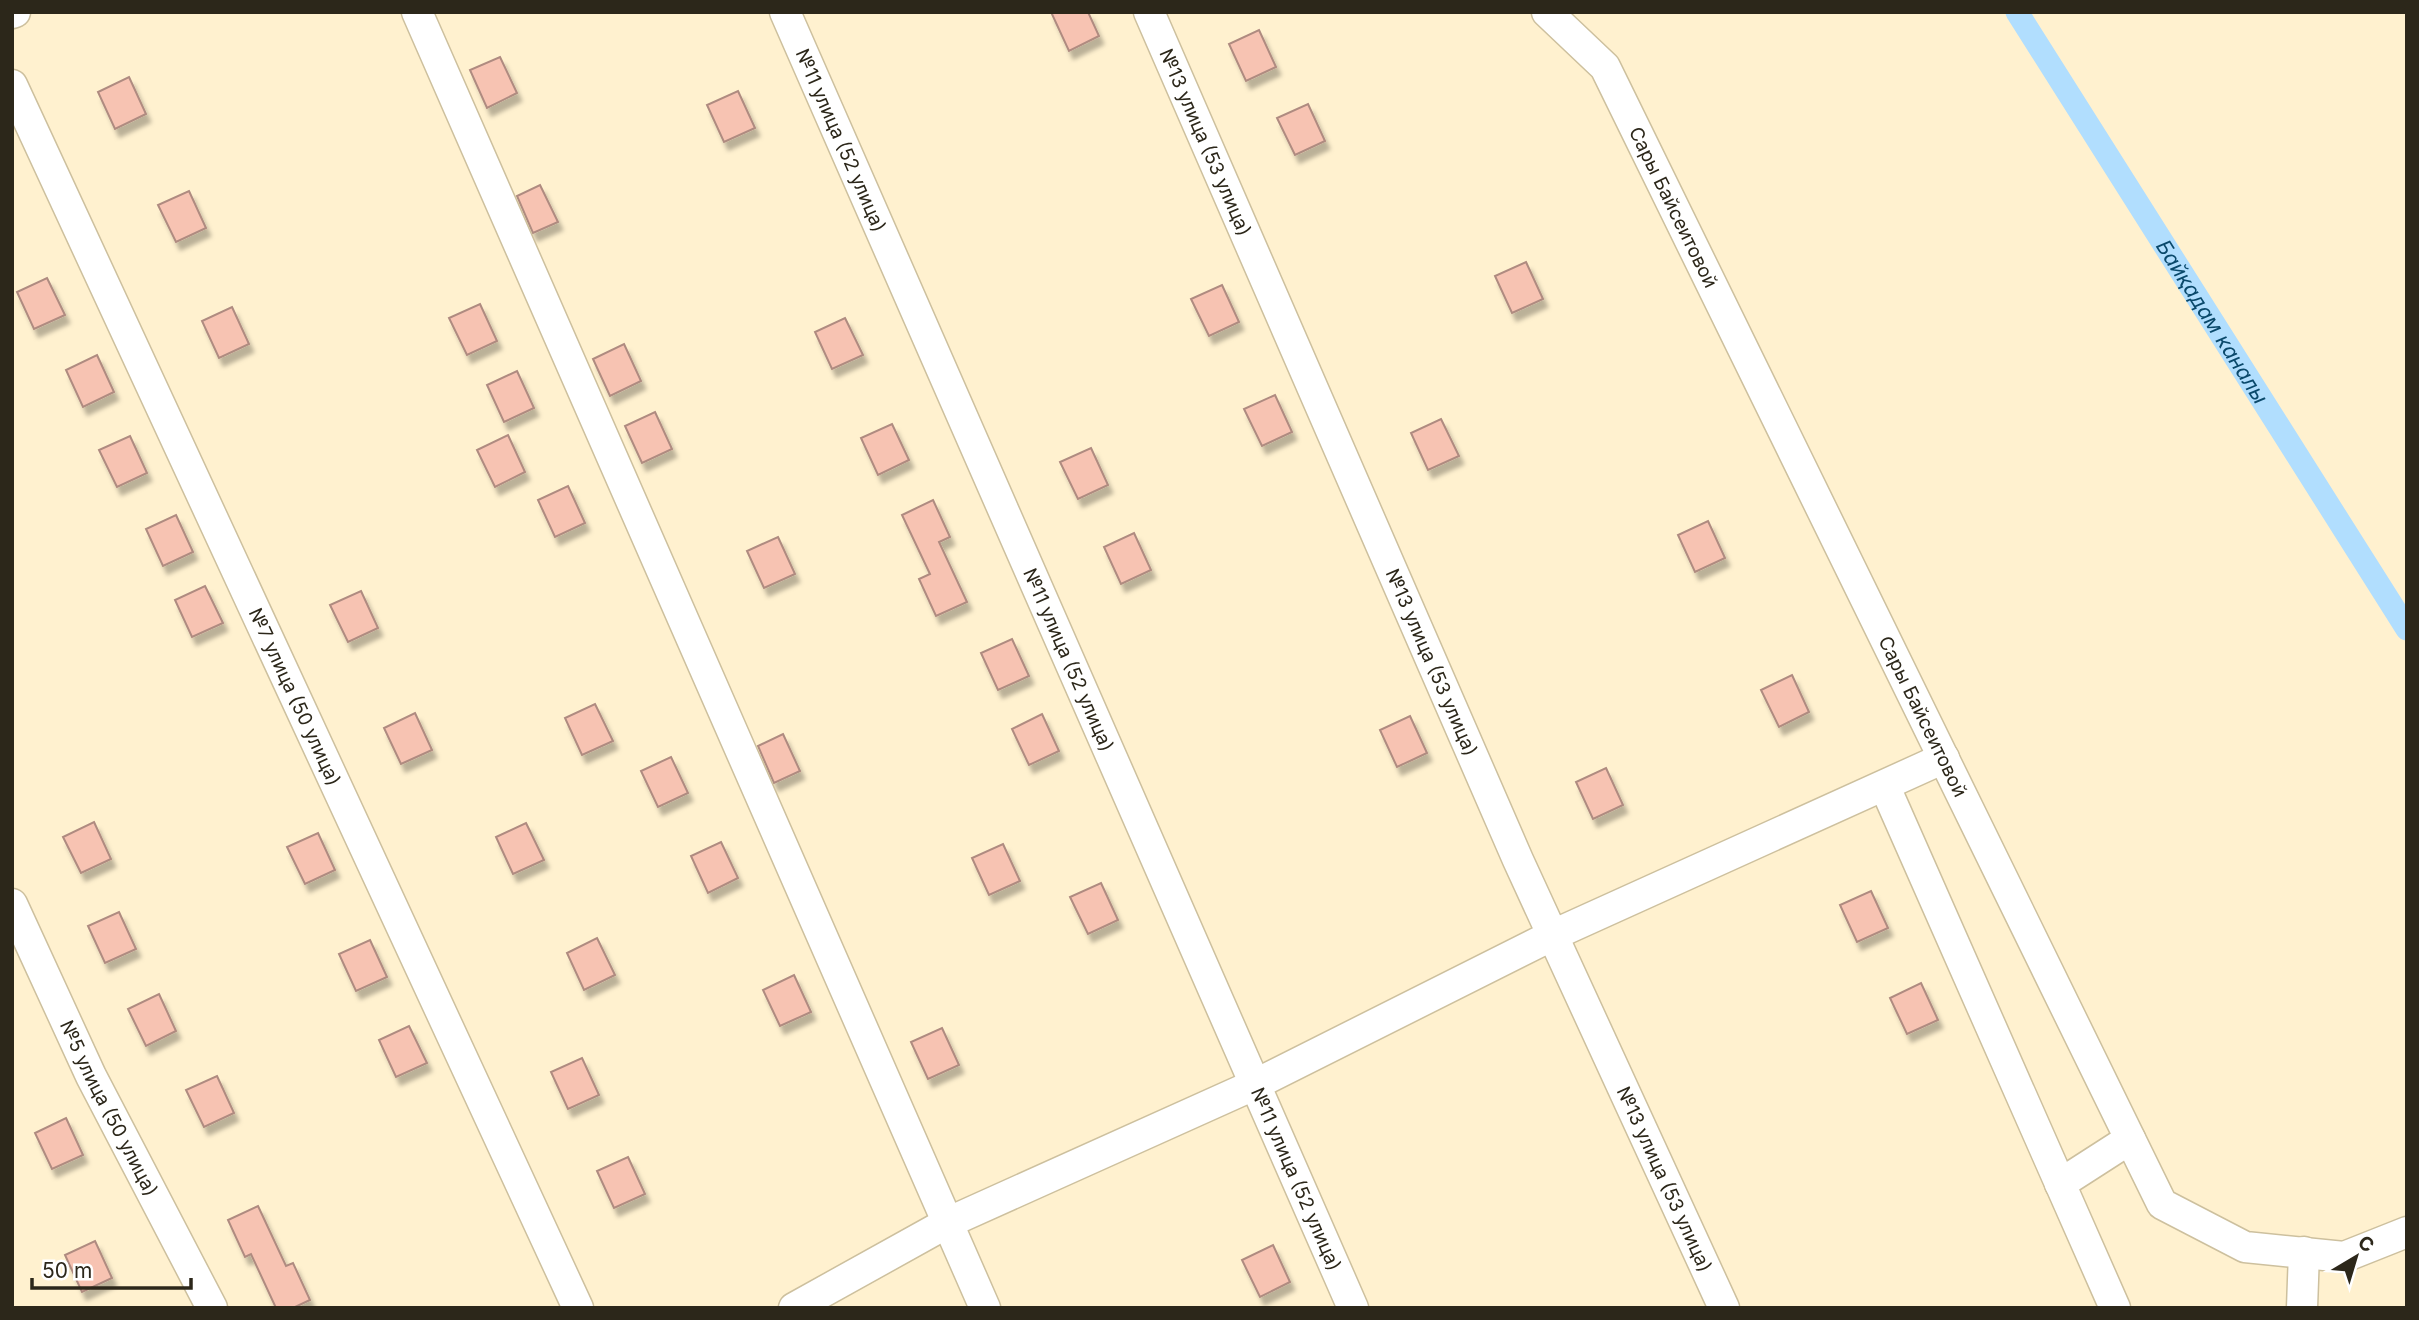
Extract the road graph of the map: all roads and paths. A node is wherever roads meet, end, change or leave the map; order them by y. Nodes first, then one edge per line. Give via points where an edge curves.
1 (418, 12) edge
2 (785, 12) edge
3 (1149, 12) edge
4 (1547, 12) edge
5 (12, 85) edge
6 (1944, 758) junction
7 (1885, 787) junction
8 (12, 904) edge
9 (1553, 935) junction
10 (1256, 1084) junction
11 (2130, 1139) junction
12 (2060, 1184) junction
13 (947, 1223) junction
14 (2407, 1232) edge
15 (2304, 1252) junction
16 (212, 1308) edge
17 (579, 1308) edge
18 (794, 1308) edge
19 (985, 1308) edge
20 (1353, 1308) edge
21 (1724, 1308) edge
22 (2115, 1308) edge
23 (2302, 1308) edge

1 - 13 street
2 - 10 street, №11 улица (52 улица)
3 - 9 street, №13 улица (53 улица)
4 - 6 street, Сары Байсеитовой via 1605,67
5 - 17 street, №7 улица (50 улица)
6 - 7 street
6 - 11 street, Сары Байсеитовой
7 - 9 street
7 - 12 street
8 - 16 street, №5 улица (50 улица) via 91,1076
9 - 10 street
9 - 21 street, №13 улица (53 улица)
10 - 13 street
10 - 20 street, №11 улица (52 улица)
11 - 12 street
11 - 15 street, Сары Байсеитовой via 2162,1204 2245,1247
12 - 22 street
13 - 18 street
13 - 19 street
14 - 15 street, Сары Байсеитовой via 2344,1257
15 - 23 street

